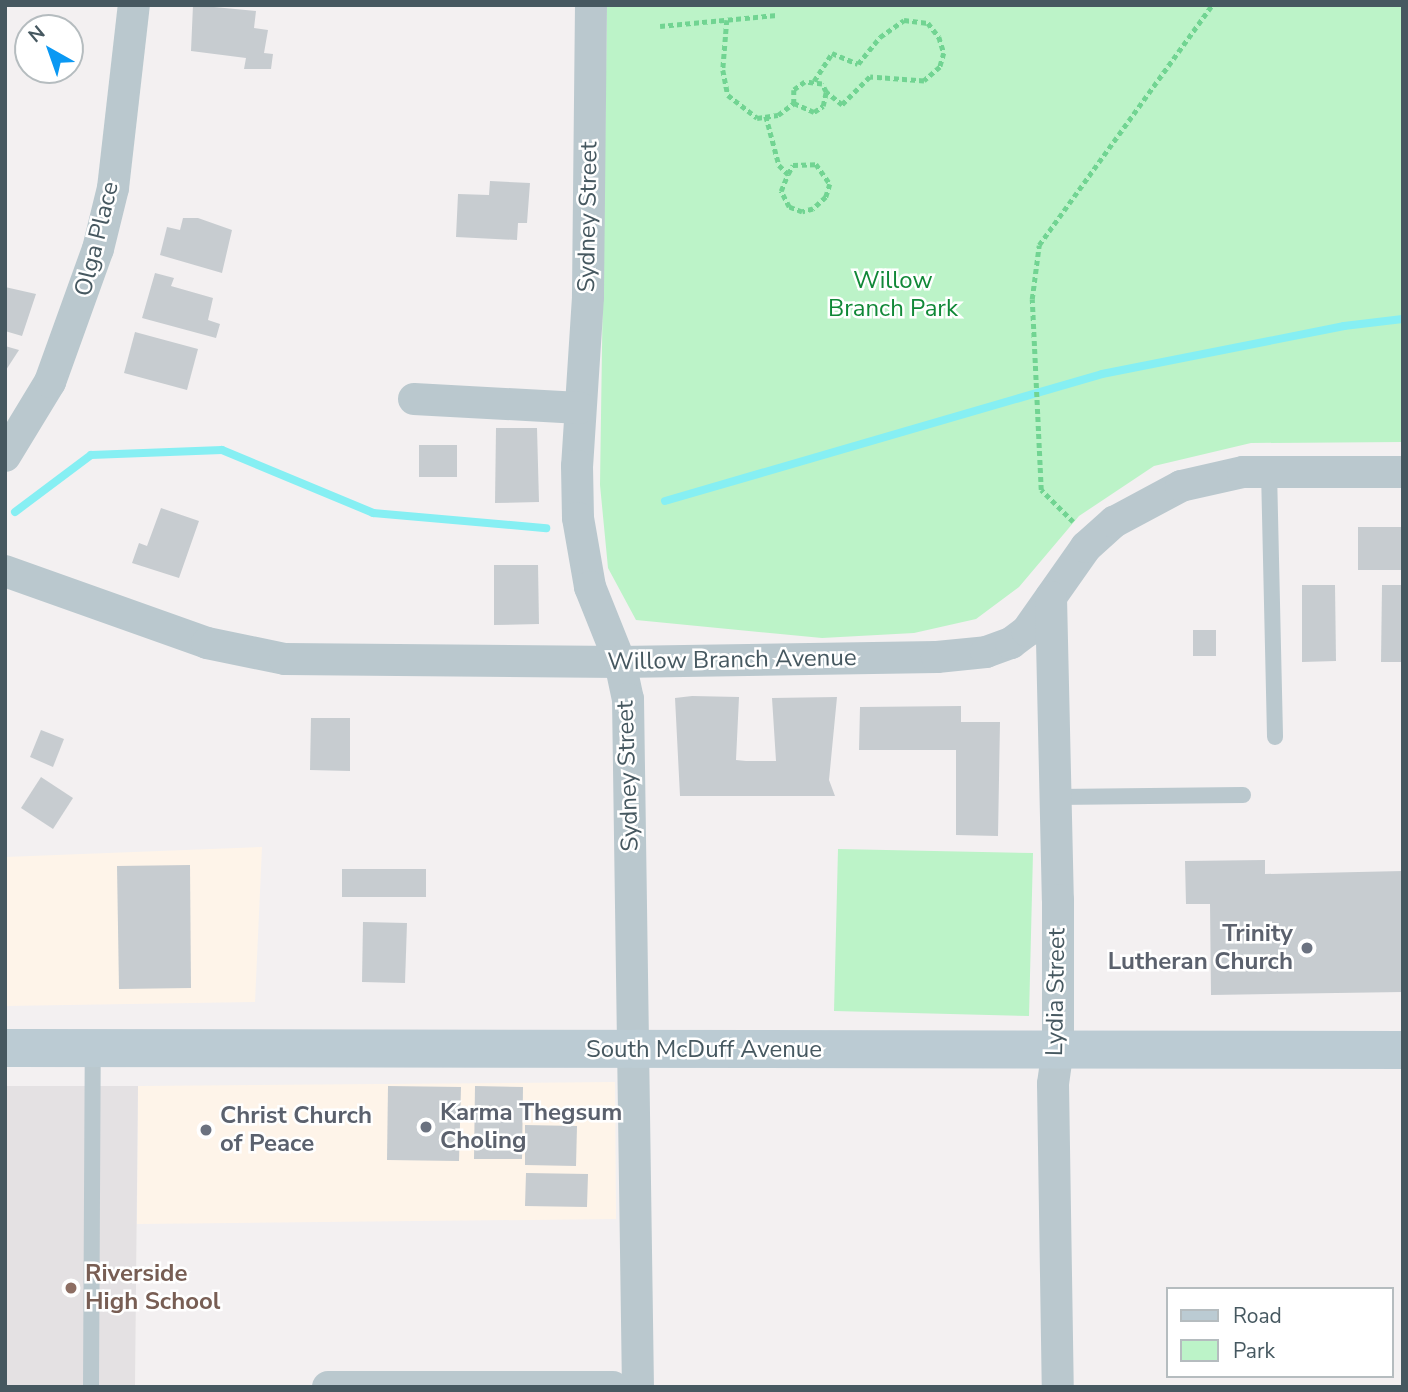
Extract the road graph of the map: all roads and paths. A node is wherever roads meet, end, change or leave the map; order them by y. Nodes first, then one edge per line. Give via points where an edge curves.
1 (134, 5) edge
2 (591, 5) edge
3 (1212, 5) edge
4 (778, 15) dead end
5 (893, 18) dead end
6 (727, 20) junction
7 (660, 26) dead end
8 (892, 26) junction
9 (814, 81) junction
10 (826, 92) junction
11 (794, 103) junction
12 (766, 116) junction
13 (788, 174) junction
14 (414, 399) dead end
15 (580, 408) junction
16 (5, 456) edge
17 (1269, 471) junction
18 (1403, 472) edge
19 (1069, 519) dead end
20 (5, 571) edge
21 (1051, 597) junction
22 (620, 662) junction
23 (1275, 737) dead end
24 (1243, 795) dead end
25 (1056, 797) junction
26 (5, 1048) edge
27 (1058, 1048) junction
28 (93, 1049) junction
29 (634, 1050) junction
30 (1403, 1051) edge
31 (91, 1387) edge
32 (328, 1387) edge
33 (613, 1387) edge
34 (638, 1387) edge
35 (1058, 1387) edge

1 - 16 street, Olga Place via 113,188 98,249 50,382
2 - 15 street, Sydney Street via 588,297
3 - 19 path via 1039,245 1032,299 1032,375 1041,490
4 - 6 path
5 - 8 path
6 - 7 path
6 - 12 path via 723,70 728,94 757,118
8 - 9 path via 858,64 832,53
8 - 10 path via 904,20 928,23 944,52 940,67 924,81 870,77 842,105
9 - 10 path
9 - 11 path via 794,90
10 - 11 path via 823,106 814,112
11 - 12 path via 778,115
12 - 13 path via 779,165
13 - 13 path via 793,165 816,164 830,184 826,197 802,212 789,207 781,191
14 - 15 street
15 - 22 street, Sydney Street via 576,466 583,552 590,587
17 - 18 street, Willow Branch Avenue
17 - 21 street, Willow Branch Avenue via 1205,478 1145,502 1086,547
17 - 23 lane
20 - 22 street, Willow Branch Avenue via 207,643 285,659
21 - 22 street, Willow Branch Avenue via 1027,631 986,652
21 - 25 street, Lydia Street
22 - 29 street, Sydney Street via 628,699
24 - 25 lane
25 - 27 street, Lydia Street
26 - 28 main road, South McDuff Avenue
27 - 29 main road, South McDuff Avenue
27 - 30 main road, South McDuff Avenue
27 - 35 street, Lydia Street via 1053,1083
28 - 29 main road, South McDuff Avenue
28 - 31 lane
29 - 34 street, Sydney Street
32 - 33 street

